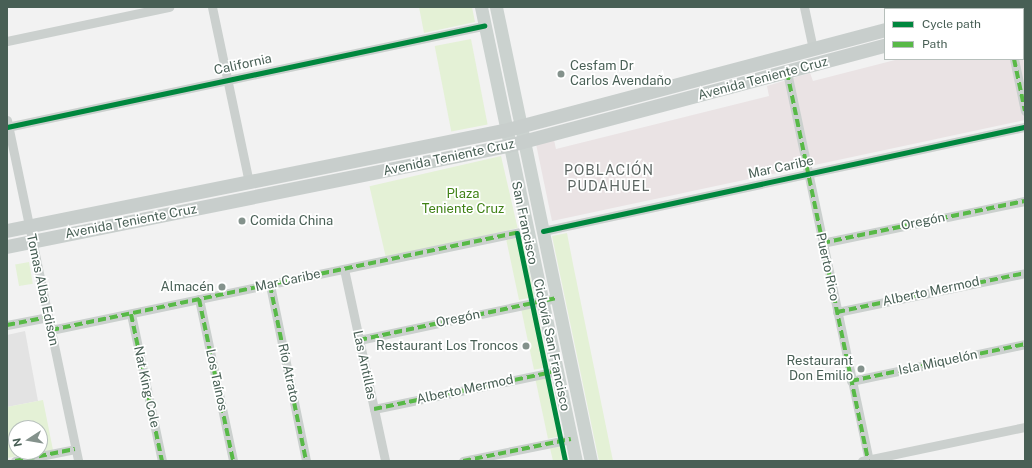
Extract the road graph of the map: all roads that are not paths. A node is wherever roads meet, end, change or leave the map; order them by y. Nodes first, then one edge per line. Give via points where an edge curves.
1 (169, 7) edge
2 (212, 7) edge
3 (481, 7) edge
4 (496, 7) edge
5 (804, 7) edge
6 (484, 26) junction
7 (884, 30) edge
8 (7, 41) edge
9 (884, 46) edge
10 (813, 49) junction
11 (1014, 60) edge
12 (787, 72) junction
13 (227, 80) junction
14 (1025, 107) edge
15 (8, 125) edge
16 (521, 127) junction
17 (1025, 127) edge
18 (504, 131) junction
19 (524, 143) junction
20 (508, 146) junction
21 (807, 174) junction
22 (249, 182) junction
23 (1025, 201) edge
24 (29, 227) junction
25 (7, 231) edge
26 (526, 231) junction
27 (543, 231) junction
28 (32, 242) junction
29 (822, 242) junction
30 (7, 247) edge
31 (344, 269) junction
32 (1025, 273) edge
33 (270, 285) junction
34 (557, 298) junction
35 (199, 300) junction
36 (542, 302) junction
37 (837, 312) junction
38 (131, 314) junction
39 (48, 317) junction
40 (7, 325) edge
41 (51, 330) junction
42 (359, 340) junction
43 (1025, 344) edge
44 (556, 371) junction
45 (851, 381) junction
46 (374, 409) junction
47 (1025, 427) edge
48 (571, 439) junction
49 (75, 448) junction
50 (15, 461) edge
51 (78, 461) edge
52 (162, 461) edge
53 (233, 461) edge
54 (306, 461) edge
55 (385, 461) edge
56 (463, 461) edge
57 (576, 461) edge
58 (591, 461) edge
59 (866, 461) edge

1 - 8 street
2 - 13 street
3 - 6 main road, San Francisco
4 - 16 main road, San Francisco
5 - 10 street
6 - 13 street, California
6 - 18 main road, San Francisco
7 - 10 main road, Avenida Teniente Cruz
9 - 12 main road, Avenida Teniente Cruz
10 - 16 main road, Avenida Teniente Cruz
11 - 14 street
12 - 19 main road, Avenida Teniente Cruz
12 - 21 street, Puerto Rico
13 - 15 street, California
13 - 22 street
15 - 24 street, Tomas Alba Edison
16 - 18 main road, Avenida Teniente Cruz
16 - 19 main road, San Francisco
17 - 21 street, Mar Caribe
18 - 20 main road, San Francisco
18 - 22 main road, Avenida Teniente Cruz
19 - 20 main road, Avenida Teniente Cruz
19 - 27 main road, San Francisco
20 - 26 main road, San Francisco
20 - 28 main road, Avenida Teniente Cruz
21 - 27 street, Mar Caribe
21 - 29 street, Puerto Rico
22 - 24 main road, Avenida Teniente Cruz
23 - 29 street, Oregón
24 - 25 main road, Avenida Teniente Cruz
24 - 28 street, Tomas Alba Edison
26 - 31 street, Mar Caribe
26 - 36 main road, San Francisco
27 - 34 main road, San Francisco
28 - 30 main road, Avenida Teniente Cruz
28 - 39 street, Tomas Alba Edison
29 - 37 street, Puerto Rico
31 - 33 street, Mar Caribe
31 - 42 street, Las Antillas
32 - 37 street, Alberto Mermod
33 - 35 street, Mar Caribe
33 - 54 street, Río Atrato
34 - 36 street, Oregón
34 - 58 main road, San Francisco
35 - 38 street, Mar Caribe
35 - 53 street, Los Taínos
36 - 42 street, Oregón
36 - 44 main road, San Francisco
37 - 45 street, Puerto Rico
38 - 41 street, Mar Caribe
38 - 52 street, Nat King Cole
39 - 40 street
39 - 41 street, Tomas Alba Edison
41 - 49 street, Tomas Alba Edison
42 - 46 street, Las Antillas
43 - 45 street, Isla Miquelón
44 - 46 street, Alberto Mermod
44 - 48 main road, San Francisco
45 - 59 street, Puerto Rico
46 - 55 street, Las Antillas
47 - 59 street
48 - 56 street
48 - 57 main road, San Francisco
49 - 50 street
49 - 51 street, Tomas Alba Edison

